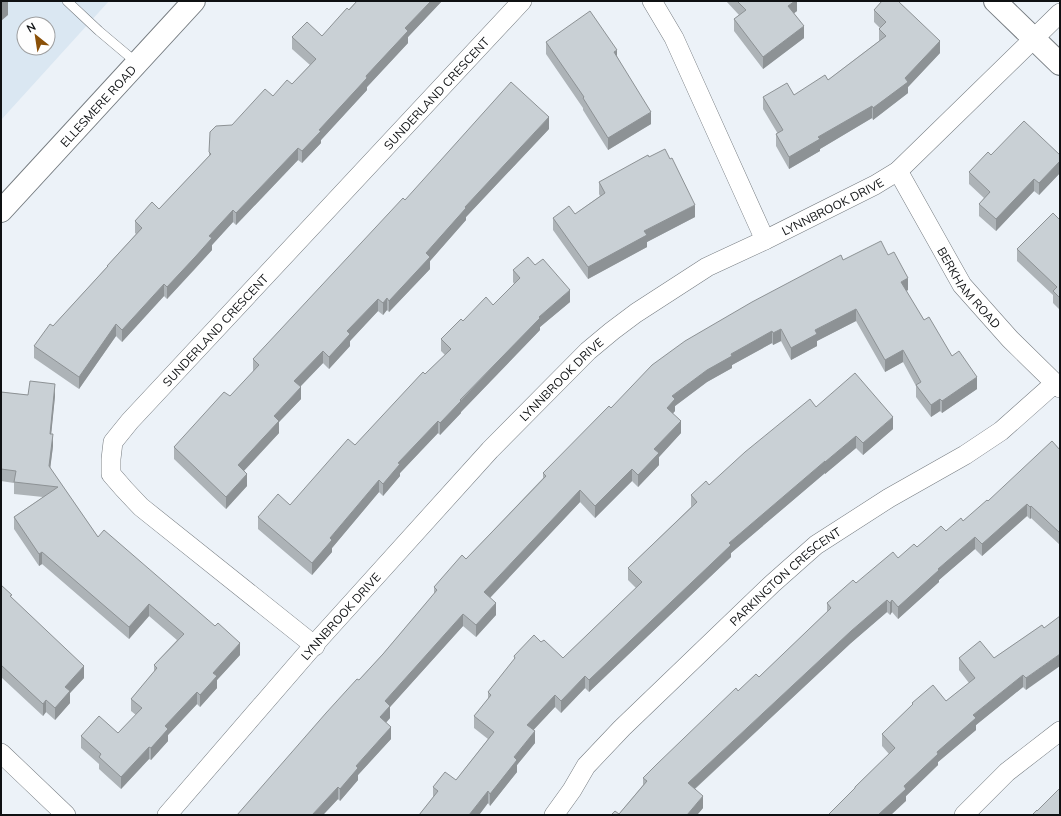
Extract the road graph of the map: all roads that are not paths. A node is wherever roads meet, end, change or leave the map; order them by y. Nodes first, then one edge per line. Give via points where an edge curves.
1 (67, 1) edge
2 (194, 1) edge
3 (522, 1) edge
4 (652, 1) edge
5 (995, 1) edge
6 (1060, 13) edge
7 (1034, 40) junction
8 (136, 63) junction
9 (1060, 64) edge
10 (898, 171) junction
11 (1, 211) edge
12 (765, 240) junction
13 (1057, 385) edge
14 (315, 646) junction
15 (1060, 732) edge
16 (1, 753) edge
17 (66, 815) edge
18 (167, 815) edge
19 (554, 815) edge
20 (964, 815) edge

1 - 8 lane
2 - 8 main road, ELLESMERE ROAD
3 - 14 street, SUNDERLAND CRESCENT via 113,442 111,474 124,490 141,507
4 - 12 street via 674,38
5 - 7 main road
6 - 7 street, LYNNBROOK DRIVE
7 - 9 main road
7 - 10 street, LYNNBROOK DRIVE
8 - 11 main road, ELLESMERE ROAD
10 - 12 street, LYNNBROOK DRIVE
10 - 13 street, BERKHAM ROAD via 962,285
12 - 14 street, LYNNBROOK DRIVE via 706,267 612,330 588,351 490,450
13 - 19 street, PARKINGTON CRESCENT via 1001,431 965,456 889,498 816,545 622,728 586,766
14 - 18 street, LYNNBROOK DRIVE
15 - 20 street via 1007,772
16 - 17 street

